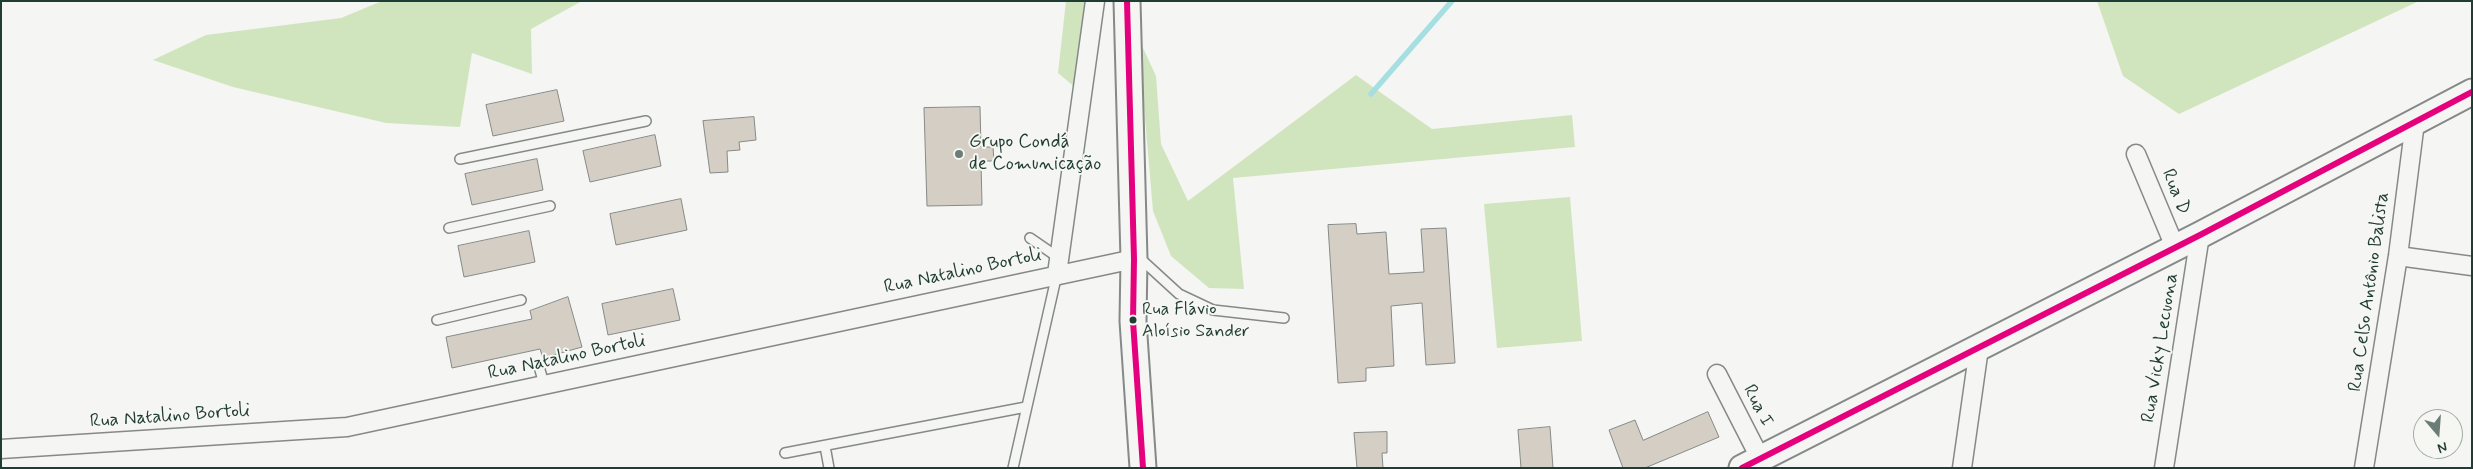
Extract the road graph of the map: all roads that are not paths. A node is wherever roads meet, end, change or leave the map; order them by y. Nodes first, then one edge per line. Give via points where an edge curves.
1 (1095, 1) edge
2 (1127, 1) edge
3 (2472, 92) edge
4 (646, 121) dead end
5 (2415, 122) junction
6 (2136, 154) dead end
7 (460, 159) dead end
8 (550, 206) dead end
9 (449, 228) dead end
10 (2200, 235) junction
11 (1030, 238) dead end
12 (2175, 247) junction
13 (2398, 256) junction
14 (1134, 259) junction
15 (1058, 266) junction
16 (2472, 266) edge
17 (521, 300) dead end
18 (1284, 318) dead end
19 (437, 320) dead end
20 (1979, 348) junction
21 (1717, 374) dead end
22 (1026, 407) junction
23 (825, 446) junction
24 (1, 449) edge
25 (785, 453) dead end
26 (1753, 464) edge
27 (829, 468) edge
28 (1013, 468) edge
29 (1142, 468) edge
30 (1962, 468) edge
31 (2164, 468) edge
32 (2364, 468) edge

1 - 15 street
2 - 14 street
3 - 5 street
4 - 7 lane
5 - 10 street
5 - 13 street, Rua Celso Antônio Balista
6 - 12 street, Rua D
8 - 9 lane
10 - 12 street
10 - 31 street, Rua Vicky Lecuona
11 - 15 lane
12 - 20 street
13 - 16 street
13 - 32 street, Rua Celso Antônio Balista
14 - 15 street, Rua Natalino Bortoli
14 - 18 lane via 1144,262 1179,294 1213,310
14 - 29 street via 1133,321
15 - 22 lane
15 - 24 street, Rua Natalino Bortoli via 542,377 348,427
17 - 19 lane
20 - 26 street
20 - 30 street
21 - 26 street, Rua I
22 - 23 lane
22 - 28 lane
23 - 25 lane
23 - 27 lane

